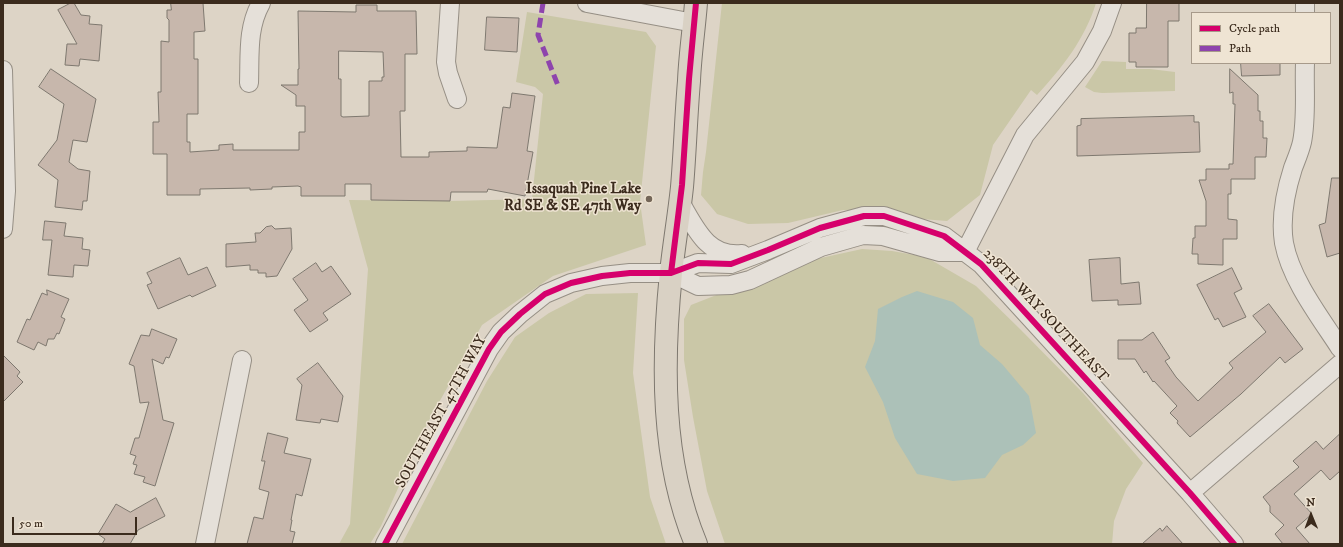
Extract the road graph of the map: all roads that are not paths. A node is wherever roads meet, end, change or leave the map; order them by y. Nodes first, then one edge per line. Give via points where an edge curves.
1 (261, 3) edge
2 (450, 3) edge
3 (586, 3) edge
4 (1112, 3) edge
5 (695, 13) edge
6 (1305, 64) edge
7 (3, 70) edge
8 (249, 83) dead end
9 (457, 98) dead end
10 (680, 202) junction
11 (3, 229) edge
12 (768, 250) junction
13 (965, 252) junction
14 (671, 273) junction
15 (1340, 348) edge
16 (242, 360) dead end
17 (1340, 364) edge
18 (1190, 493) junction
19 (205, 544) edge
20 (385, 544) edge
21 (696, 544) edge
22 (1234, 544) edge

1 - 8 street via 250,35
2 - 9 street via 446,62
3 - 5 street
4 - 13 street via 1102,30 1085,62 1025,135
5 - 10 main road
6 - 15 street via 1302,142 1285,192 1282,218 1284,244 1291,267 1304,292
7 - 11 street via 6,191
10 - 12 street, 238TH WAY SOUTHEAST via 705,242 718,251 735,254
10 - 14 main road
12 - 13 street, 238TH WAY SOUTHEAST via 820,228 864,216 884,216 944,236
12 - 14 street, 238TH WAY SOUTHEAST via 731,264 698,263
13 - 14 street, 238TH WAY SOUTHEAST via 940,252 883,236 863,235 821,247 750,280 731,285 698,286
13 - 18 street, 238TH WAY SOUTHEAST via 1002,285
14 - 20 street, SOUTHEAST 47TH WAY via 630,273 571,283 545,294 501,332 489,349
14 - 21 main road via 665,364 668,422 682,501
16 - 19 street
17 - 18 street
18 - 22 street, 238TH WAY SOUTHEAST

